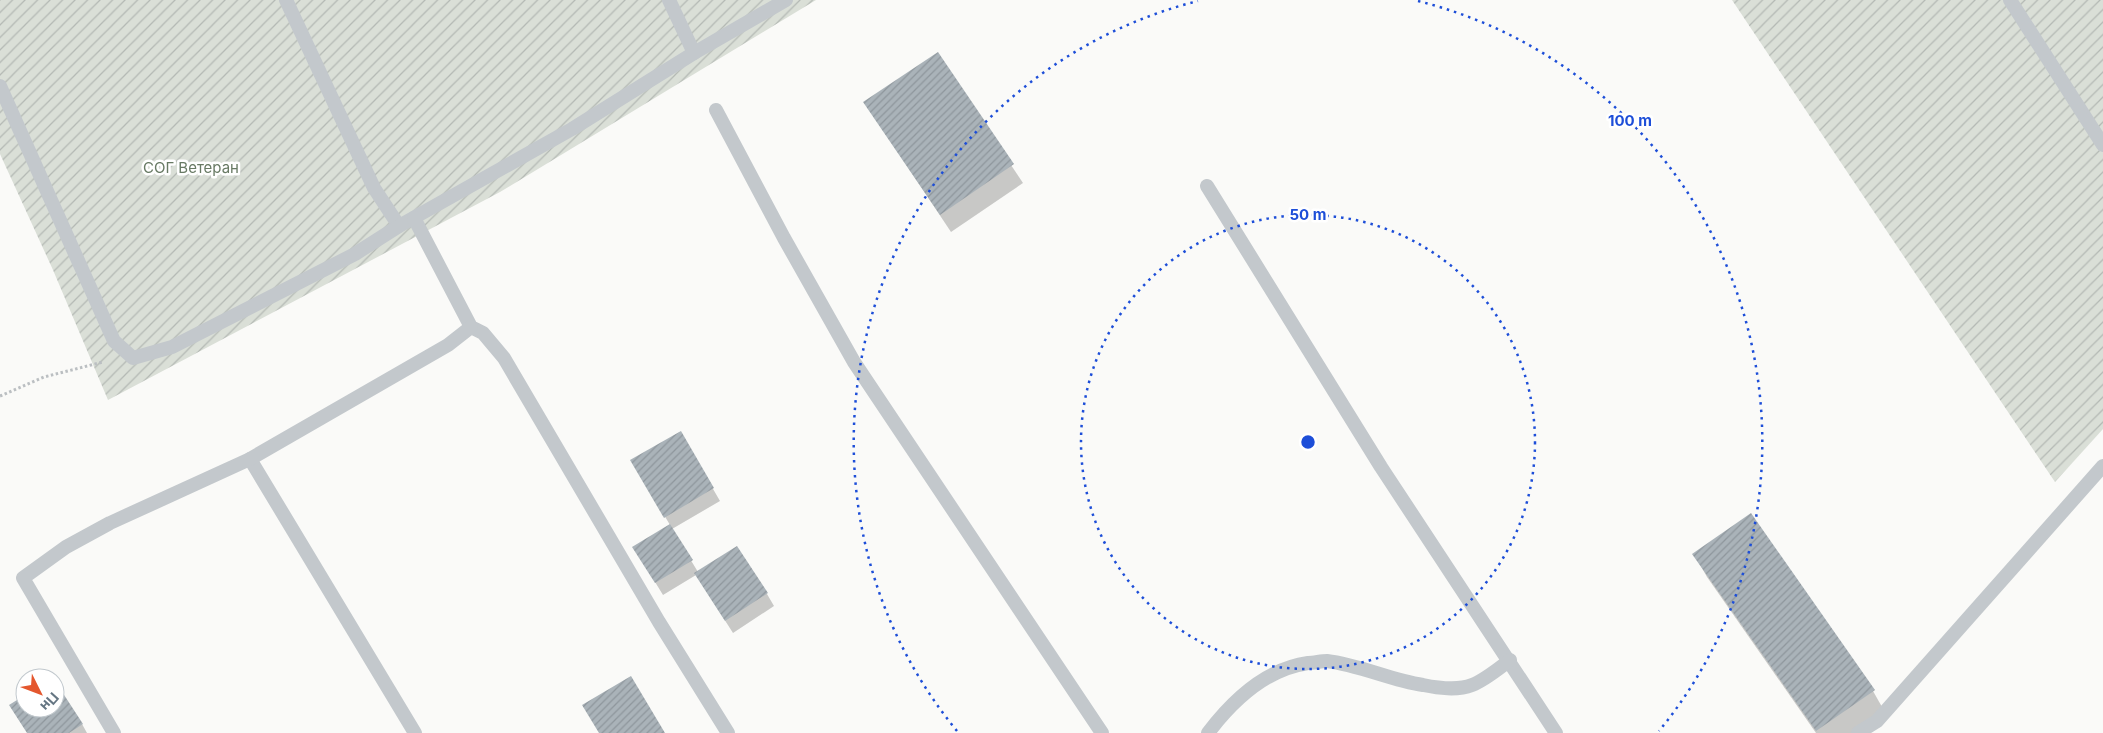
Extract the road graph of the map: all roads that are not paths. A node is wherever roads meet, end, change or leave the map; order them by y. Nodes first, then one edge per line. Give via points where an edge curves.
1 (286, 0) edge
2 (669, 0) edge
3 (786, 0) edge
4 (2010, 0) edge
5 (694, 53) junction
6 (0, 86) edge
7 (716, 110) dead end
8 (2103, 145) edge
9 (1207, 186) dead end
10 (414, 218) junction
11 (399, 226) junction
12 (471, 327) junction
13 (250, 459) junction
14 (2103, 466) edge
15 (1510, 660) junction
16 (114, 733) edge
17 (415, 733) edge
18 (728, 733) edge
19 (1102, 733) edge
20 (1208, 733) edge
21 (1556, 733) edge
22 (1858, 733) edge

1 - 11 lane via 374,188
2 - 5 lane
3 - 5 lane
4 - 8 lane
5 - 10 lane via 572,128
6 - 11 lane via 114,341 133,358 172,347 355,254
7 - 19 lane via 854,362
9 - 15 lane via 1381,467
10 - 11 lane
10 - 12 lane
12 - 13 lane via 448,345
12 - 18 lane via 483,333 504,358 658,622
13 - 16 lane via 110,523 66,547 23,578
13 - 17 lane
14 - 22 lane via 1877,721
15 - 20 lane via 1471,686 1443,688 1412,684 1325,661 1300,664 1277,672 1252,687 1231,705
15 - 21 lane

